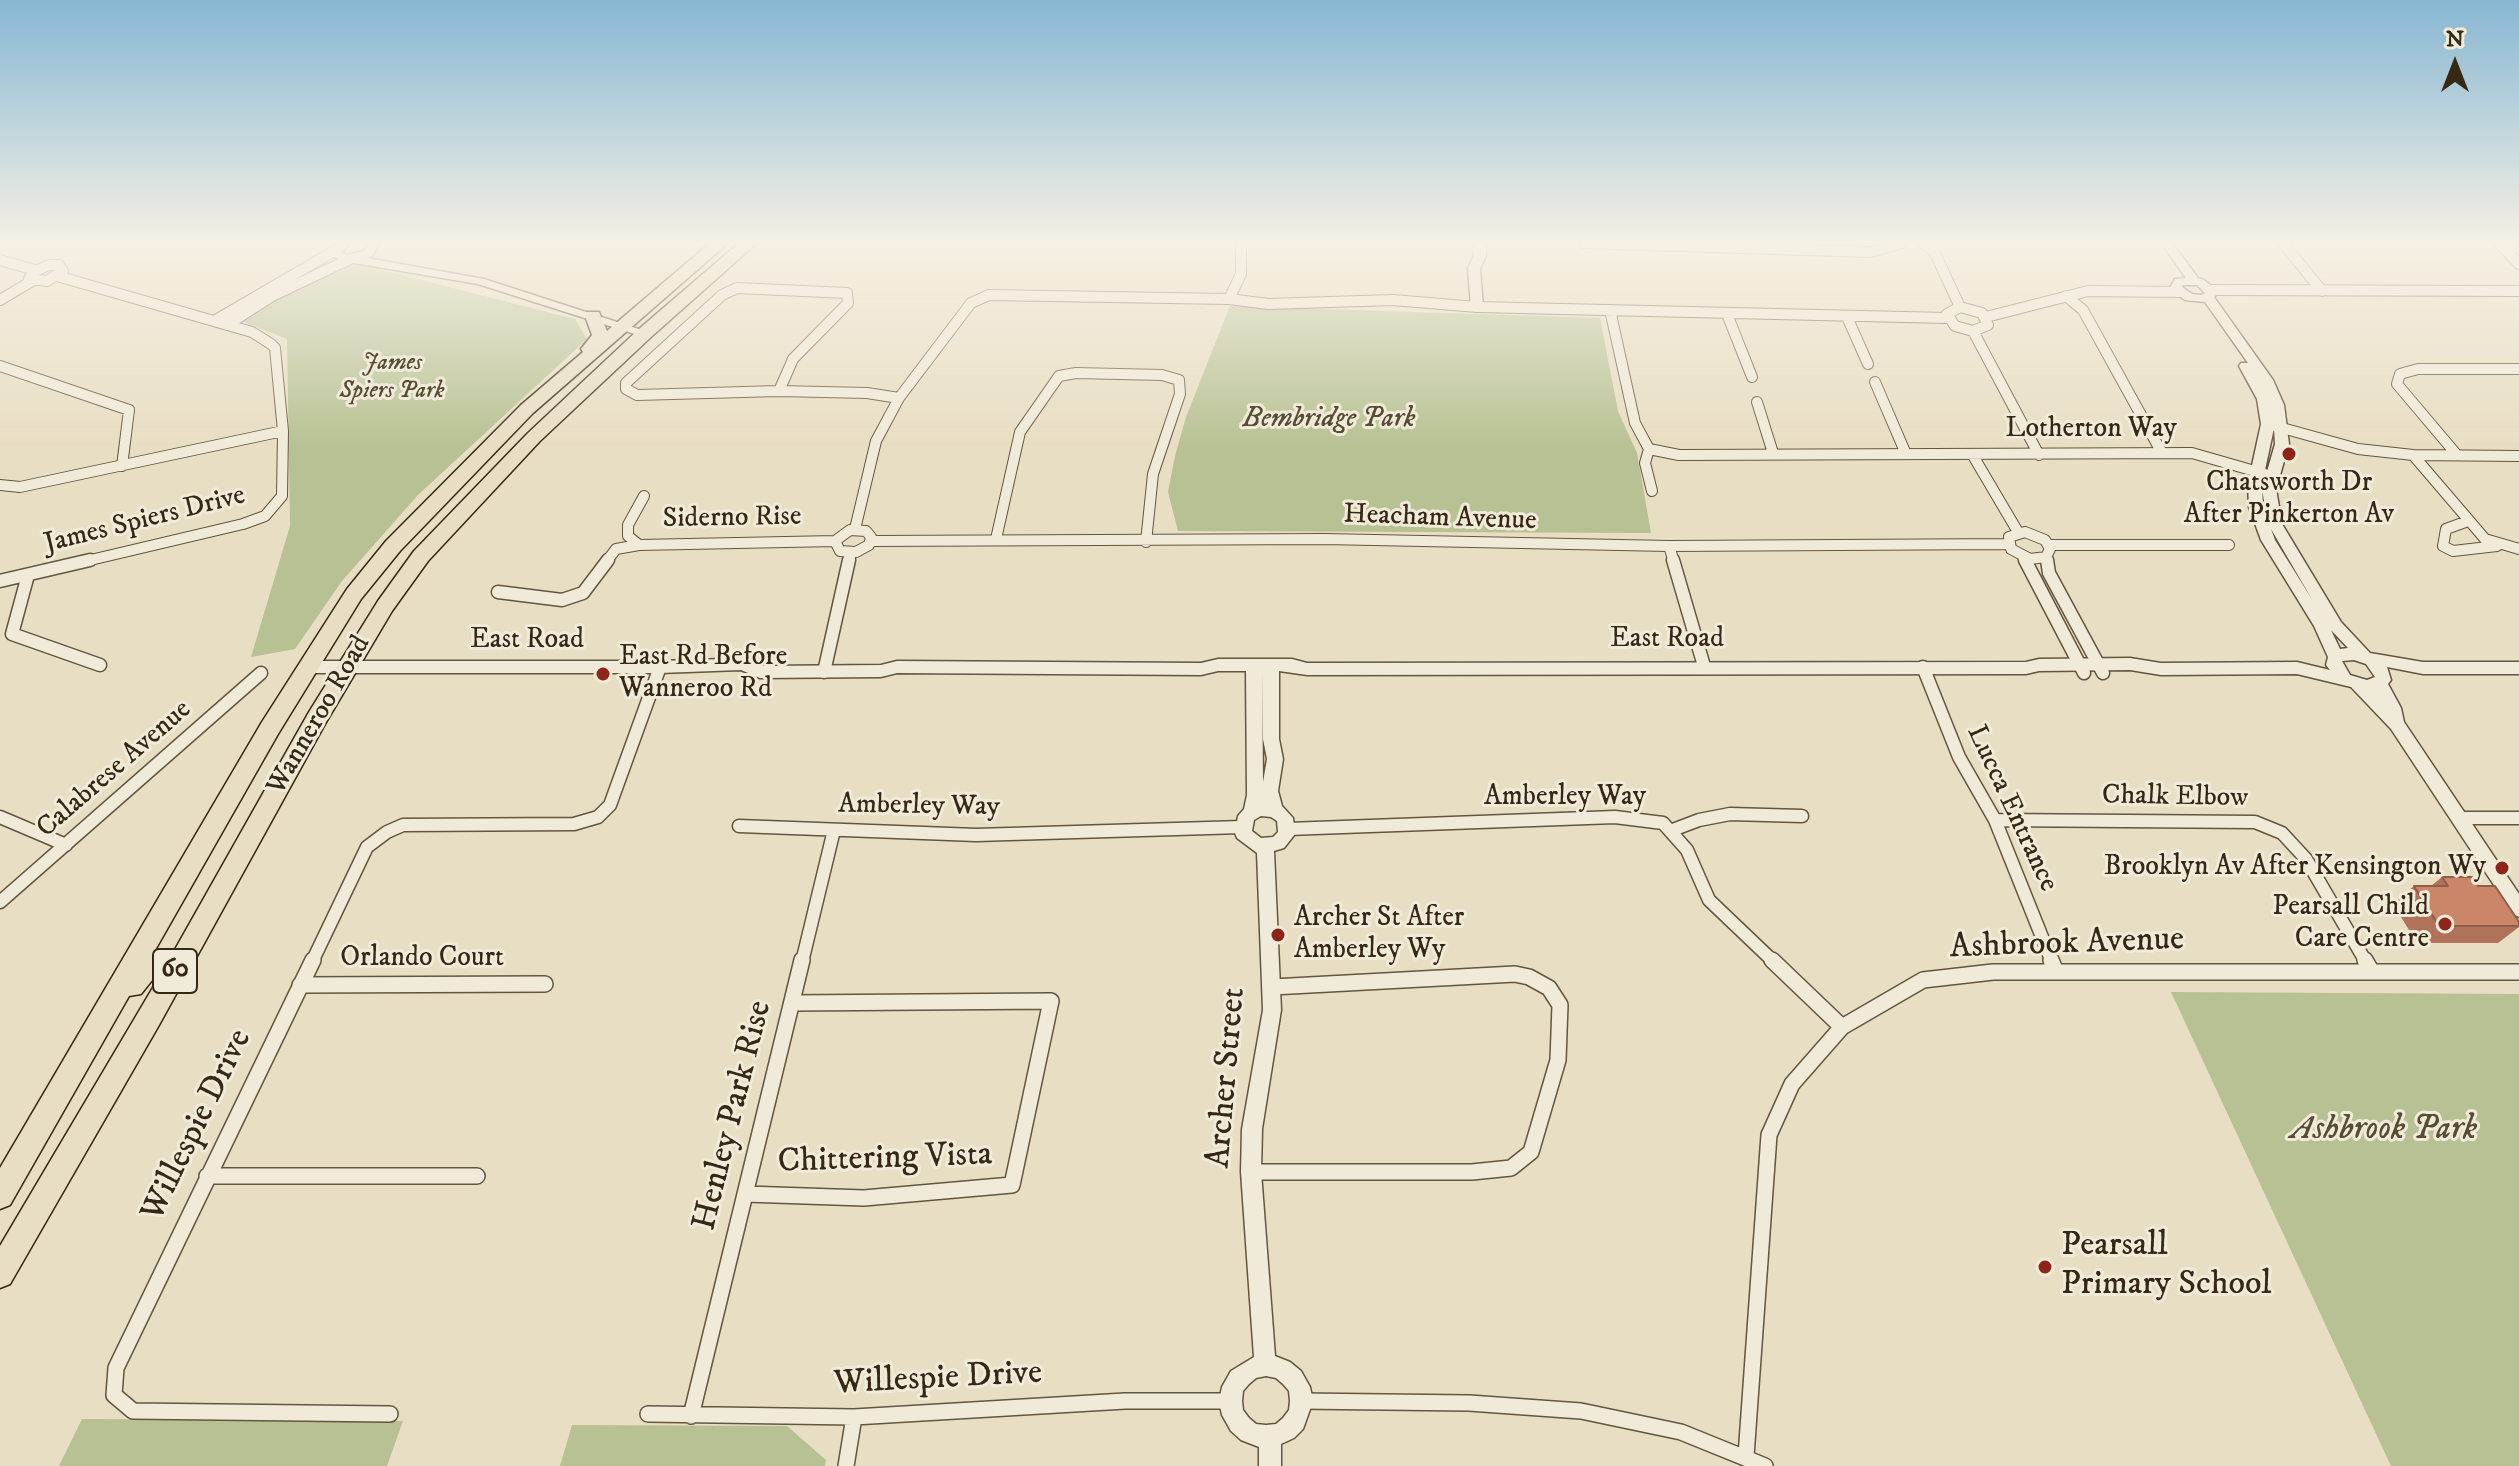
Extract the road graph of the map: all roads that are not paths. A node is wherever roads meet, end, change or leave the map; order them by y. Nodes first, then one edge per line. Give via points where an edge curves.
1 (181, 311) edge
2 (230, 311) edge
3 (248, 311) edge
4 (590, 311) edge
5 (614, 311) edge
6 (640, 311) edge
7 (670, 311) edge
8 (704, 311) edge
9 (840, 311) edge
10 (965, 311) edge
11 (1610, 311) edge
12 (1651, 311) edge
13 (1949, 311) edge
14 (1977, 311) edge
15 (2007, 311) edge
16 (2084, 311) edge
17 (2215, 311) edge
18 (2217, 311) edge
19 (600, 314) junction
20 (1727, 314) junction
21 (1847, 317) junction
22 (1986, 317) junction
23 (1947, 318) junction
24 (214, 321) junction
25 (628, 321) junction
26 (227, 325) junction
27 (650, 329) junction
28 (1973, 331) junction
29 (579, 363) junction
30 (1868, 364) dead end
31 (0, 366) edge
32 (2519, 369) edge
33 (1752, 377) dead end
34 (1875, 382) dead end
35 (779, 391) junction
36 (899, 398) junction
37 (1757, 402) dead end
38 (2268, 424) junction
39 (2282, 428) junction
40 (283, 431) junction
41 (1649, 449) junction
42 (1773, 453) junction
43 (2162, 453) junction
44 (1906, 454) junction
45 (1972, 454) junction
46 (2039, 455) junction
47 (2413, 455) junction
48 (2457, 455) junction
49 (2519, 456) edge
50 (122, 466) junction
51 (2257, 471) junction
52 (2272, 476) junction
53 (0, 485) edge
54 (1652, 491) dead end
55 (644, 496) dead end
56 (2468, 521) junction
57 (855, 529) junction
58 (2018, 532) junction
59 (996, 539) junction
60 (835, 541) junction
61 (871, 541) junction
62 (1146, 542) junction
63 (2008, 544) junction
64 (639, 545) junction
65 (2229, 545) dead end
66 (1669, 546) junction
67 (2501, 546) junction
68 (2519, 549) edge
69 (2047, 551) junction
70 (851, 553) junction
71 (2023, 557) junction
72 (28, 575) junction
73 (2296, 575) junction
74 (0, 581) edge
75 (498, 592) dead end
76 (2335, 658) junction
77 (2366, 658) junction
78 (100, 665) dead end
79 (825, 666) junction
80 (1704, 666) junction
81 (307, 667) junction
82 (347, 667) junction
83 (660, 667) junction
84 (1923, 667) junction
85 (2297, 668) junction
86 (2423, 668) junction
87 (2519, 668) edge
88 (2091, 669) junction
89 (1263, 670) junction
90 (261, 673) dead end
91 (2353, 682) junction
92 (2382, 682) junction
93 (2397, 725) junction
94 (1275, 810) junction
95 (1252, 812) junction
96 (1802, 816) dead end
97 (0, 817) edge
98 (2458, 818) junction
99 (2519, 818) edge
100 (1995, 820) junction
101 (739, 826) dead end
102 (1242, 827) junction
103 (1288, 829) junction
104 (834, 830) junction
105 (1670, 831) junction
106 (66, 845) junction
107 (1265, 847) junction
108 (0, 902) edge
109 (2519, 909) edge
110 (174, 972) junction
111 (2056, 972) junction
112 (2372, 972) junction
113 (2519, 972) edge
114 (545, 984) dead end
115 (300, 985) junction
116 (1272, 987) junction
117 (792, 1003) junction
118 (1842, 1027) junction
119 (28, 1148) junction
120 (1251, 1172) junction
121 (207, 1176) junction
122 (477, 1176) dead end
123 (746, 1194) junction
124 (0, 1195) edge
125 (0, 1274) edge
126 (1265, 1364) junction
127 (1231, 1401) junction
128 (1300, 1401) junction
129 (390, 1414) dead end
130 (648, 1414) dead end
131 (691, 1416) junction
132 (854, 1417) junction
133 (1270, 1438) junction
134 (1746, 1456) junction
135 (846, 1466) edge
136 (1270, 1466) edge
137 (1765, 1466) edge

1 - 24 street, James Spiers Drive
2 - 24 street
3 - 26 street
4 - 19 street
5 - 19 highway
6 - 25 highway, Wanneroo Road / 60
7 - 27 highway, Wanneroo Road / 60
8 - 35 street via 626,383 626,389 637,395
9 - 35 street via 793,359
10 - 36 street
11 - 41 street via 1635,423
12 - 20 street
13 - 23 street
14 - 22 street
15 - 22 street
16 - 43 street
17 - 38 street via 2254,378
18 - 39 street via 2274,391
19 - 25 street
19 - 29 highway via 600,335
20 - 21 street
20 - 33 street
21 - 23 street
21 - 30 street
22 - 28 street via 1988,325
23 - 28 street
24 - 26 street, James Spiers Drive
25 - 27 street
25 - 29 highway, Wanneroo Road / 60
26 - 40 street, James Spiers Drive via 264,337 275,348
27 - 82 highway, Wanneroo Road / 60 via 534,437 421,556
28 - 46 street
29 - 81 highway, Wanneroo Road / 60 via 393,546
31 - 50 street via 129,410
32 - 48 street via 2418,369 2400,374 2397,384
34 - 44 street
35 - 36 street
36 - 57 street via 876,441
37 - 42 street
38 - 39 street
38 - 51 street
39 - 47 street via 2358,449
39 - 52 street
40 - 50 street
40 - 72 street, James Spiers Drive via 282,496 265,516
41 - 42 street, Lotherton Way via 1679,455
41 - 54 street via 1645,463
42 - 44 street, Lotherton Way
43 - 46 street, Lotherton Way
43 - 51 street, Lotherton Way via 2201,454
44 - 45 street, Lotherton Way
45 - 46 street, Lotherton Way
45 - 58 street
47 - 48 street
47 - 56 street
48 - 49 street
50 - 53 street via 20,487
51 - 52 street, Lotherton Way
51 - 73 street via 2256,507 2268,540
52 - 73 street via 2275,524
55 - 64 street, Siderno Rise via 628,525 628,536
56 - 67 street via 2485,539
56 - 67 street via 2446,529 2443,546 2453,551
57 - 60 street
57 - 61 street via 866,531
58 - 63 street
58 - 69 street via 2032,533
59 - 61 street, Heacham Avenue
59 - 62 street, Heacham Avenue
59 - 62 street via 1020,432 1059,376 1162,375 1179,380 1180,394 1153,474
60 - 64 street, Siderno Rise
60 - 70 street via 837,549
61 - 70 street
62 - 66 street, Heacham Avenue via 1324,539
63 - 66 street, Heacham Avenue
63 - 71 street
64 - 75 street via 616,549 583,593 562,600
65 - 69 street
66 - 80 street
67 - 68 street
69 - 71 street via 2034,559
69 - 88 street via 2049,573
70 - 79 street
71 - 88 street
72 - 74 street, James Spiers Drive
72 - 78 street via 12,634
73 - 76 street
73 - 77 street
76 - 77 street, East Road via 2350,653
76 - 85 street, East Road
76 - 91 street via 2337,671
77 - 86 street
77 - 92 street via 2380,668
79 - 83 street, East Road via 760,672 747,667
79 - 89 street, East Road via 881,671
80 - 84 street, East Road
80 - 89 street, East Road via 1307,669 1293,675
81 - 82 street, East Road
81 - 119 highway, Wanneroo Road / 60
82 - 83 street, East Road
82 - 110 highway, Wanneroo Road / 60
83 - 115 street, Willespie Drive via 610,805 598,817 574,824 403,825 387,832 367,847
84 - 88 street, East Road
84 - 100 street, Lucca Entrance via 1959,757
85 - 88 street, East Road
85 - 91 street, East Road
86 - 87 street
86 - 92 street
89 - 94 street via 1275,759 1270,791
89 - 95 street
90 - 106 street, Calabrese Avenue
91 - 92 street, East Road
91 - 93 street
92 - 93 street
93 - 98 street
94 - 95 street
94 - 103 street
95 - 102 street
96 - 105 street via 1730,814
97 - 106 street
98 - 99 street
98 - 109 street
100 - 111 street, Lucca Entrance
100 - 112 street, Chalk Elbow via 2255,822 2282,833 2306,859
101 - 104 street, Amberley Way
102 - 104 street, Amberley Way via 976,835
102 - 107 street via 1246,839
103 - 105 street, Amberley Way via 1615,817 1663,823
103 - 107 street via 1278,843
104 - 117 street, Henley Park Rise
105 - 118 street, Amberley Way via 1687,850 1709,900
106 - 108 street, Calabrese Avenue
107 - 116 street, Archer Street
110 - 119 highway, 60 via 163,961 140,973 64,1101
110 - 125 highway, Wanneroo Road / 60
111 - 112 street, Ashbrook Avenue
111 - 118 street, Ashbrook Avenue via 1923,980
112 - 113 street, Ashbrook Avenue
114 - 115 street, Orlando Court
115 - 121 street, Willespie Drive
116 - 120 street, Archer Street
116 - 120 street via 1529,977 1549,988 1560,1005 1558,1060 1531,1152 1511,1168
117 - 123 street, Henley Park Rise
117 - 123 street, Chittering Vista via 1051,1001 1012,1185 864,1198
118 - 134 street, Ashbrook Avenue via 1792,1084 1769,1135
119 - 124 highway, Wanneroo Road / 60
120 - 126 street, Archer Street
121 - 122 street
121 - 129 street, Willespie Drive via 116,1368 114,1395 133,1411
123 - 131 street, Henley Park Rise
126 - 127 street via 1245,1371
126 - 128 street via 1287,1372
127 - 132 street, Willespie Drive via 1125,1401
127 - 133 street via 1247,1433
128 - 133 street via 1292,1425
128 - 134 street via 1469,1403 1581,1411 1681,1432
130 - 131 street, Willespie Drive
131 - 132 street, Willespie Drive
132 - 135 street
133 - 136 street
134 - 137 street

